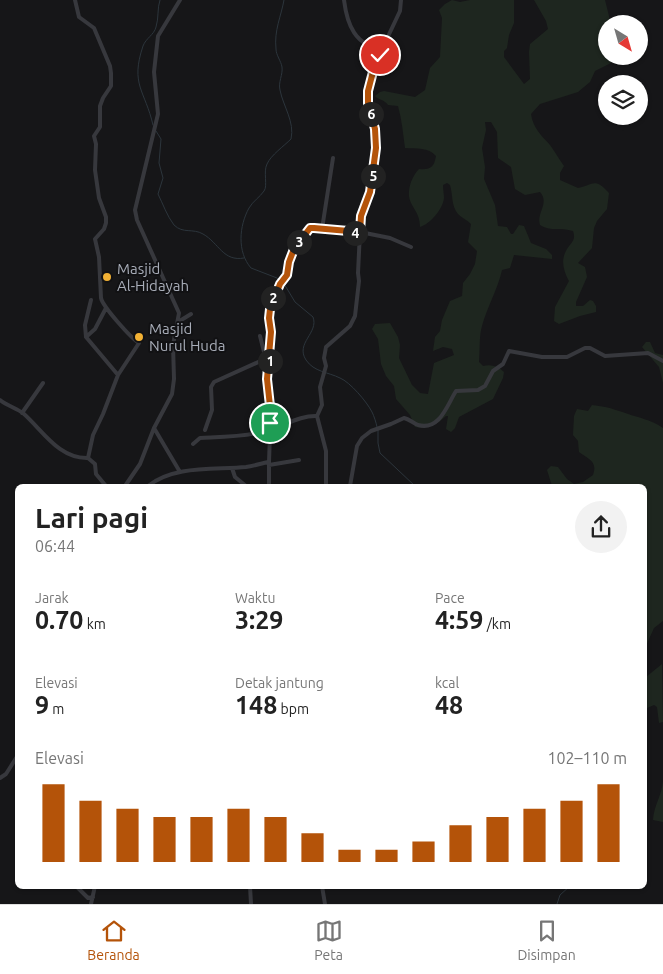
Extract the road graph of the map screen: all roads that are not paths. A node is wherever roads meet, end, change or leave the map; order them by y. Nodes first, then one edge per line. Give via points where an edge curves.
1 (75, 0) edge
2 (180, 0) edge
3 (344, 0) edge
4 (400, 0) edge
5 (382, 48) junction
6 (333, 158) dead end
7 (322, 228) junction
8 (360, 232) junction
9 (411, 247) dead end
10 (90, 300) dead end
11 (106, 308) junction
12 (191, 314) dead end
13 (178, 322) junction
14 (260, 336) dead end
15 (86, 338) junction
16 (265, 359) junction
17 (663, 361) edge
18 (270, 363) junction
19 (118, 375) junction
20 (43, 383) dead end
21 (212, 387) junction
22 (204, 388) dead end
23 (0, 400) edge
24 (22, 413) junction
25 (317, 416) junction
26 (154, 428) junction
27 (205, 430) dead end
28 (270, 430) junction
29 (193, 444) dead end
30 (88, 458) junction
31 (299, 460) dead end
32 (269, 463) junction
33 (232, 468) junction
34 (180, 472) junction
35 (104, 484) edge
36 (126, 484) edge
37 (151, 484) edge
38 (244, 484) edge
39 (269, 484) edge
40 (326, 484) edge
41 (350, 484) edge
42 (15, 760) edge
43 (0, 778) edge
44 (79, 889) edge
45 (95, 889) edge
46 (250, 889) edge
47 (322, 889) edge
48 (94, 897) junction
49 (91, 904) edge
50 (252, 904) edge
51 (325, 904) edge

1 - 11 street via 79,17 94,28 110,66 111,86 100,106 101,123 94,136 99,198 106,216 104,229 95,239 101,298
2 - 13 street via 158,36 154,72 158,114 135,210 179,311
3 - 5 street via 346,16 355,34 368,46
4 - 5 street via 400,11
5 - 8 street via 368,91 376,148
6 - 7 street
7 - 8 street
7 - 18 street via 311,228 290,256 287,275 270,309
8 - 9 street via 390,238
8 - 25 street via 355,316 350,326 326,348 320,387 322,405
10 - 15 street
11 - 15 street
11 - 19 street via 139,343
12 - 13 street
13 - 26 street via 173,345 172,394
14 - 16 street
15 - 19 street
16 - 18 street
16 - 21 street via 216,380
17 - 41 street via 648,353 607,356 590,348 569,357 508,352 503,364 492,371 486,386 478,390 456,391 438,421 423,425 404,418 362,438 357,446
18 - 28 street via 267,379
19 - 30 street via 93,435
20 - 24 street
21 - 22 street
21 - 27 street via 212,410
23 - 24 street
24 - 30 street via 60,450 75,457
25 - 28 street via 302,417
25 - 40 street via 326,451
26 - 34 street
26 - 36 street via 140,464
28 - 29 street via 200,438
28 - 32 street
30 - 35 street via 95,464 96,474
31 - 32 street
32 - 33 street
32 - 39 street
33 - 34 street
33 - 38 street via 235,477
34 - 37 street
42 - 43 street
44 - 48 street via 89,898
45 - 48 street
46 - 50 street
47 - 51 street
48 - 49 street

